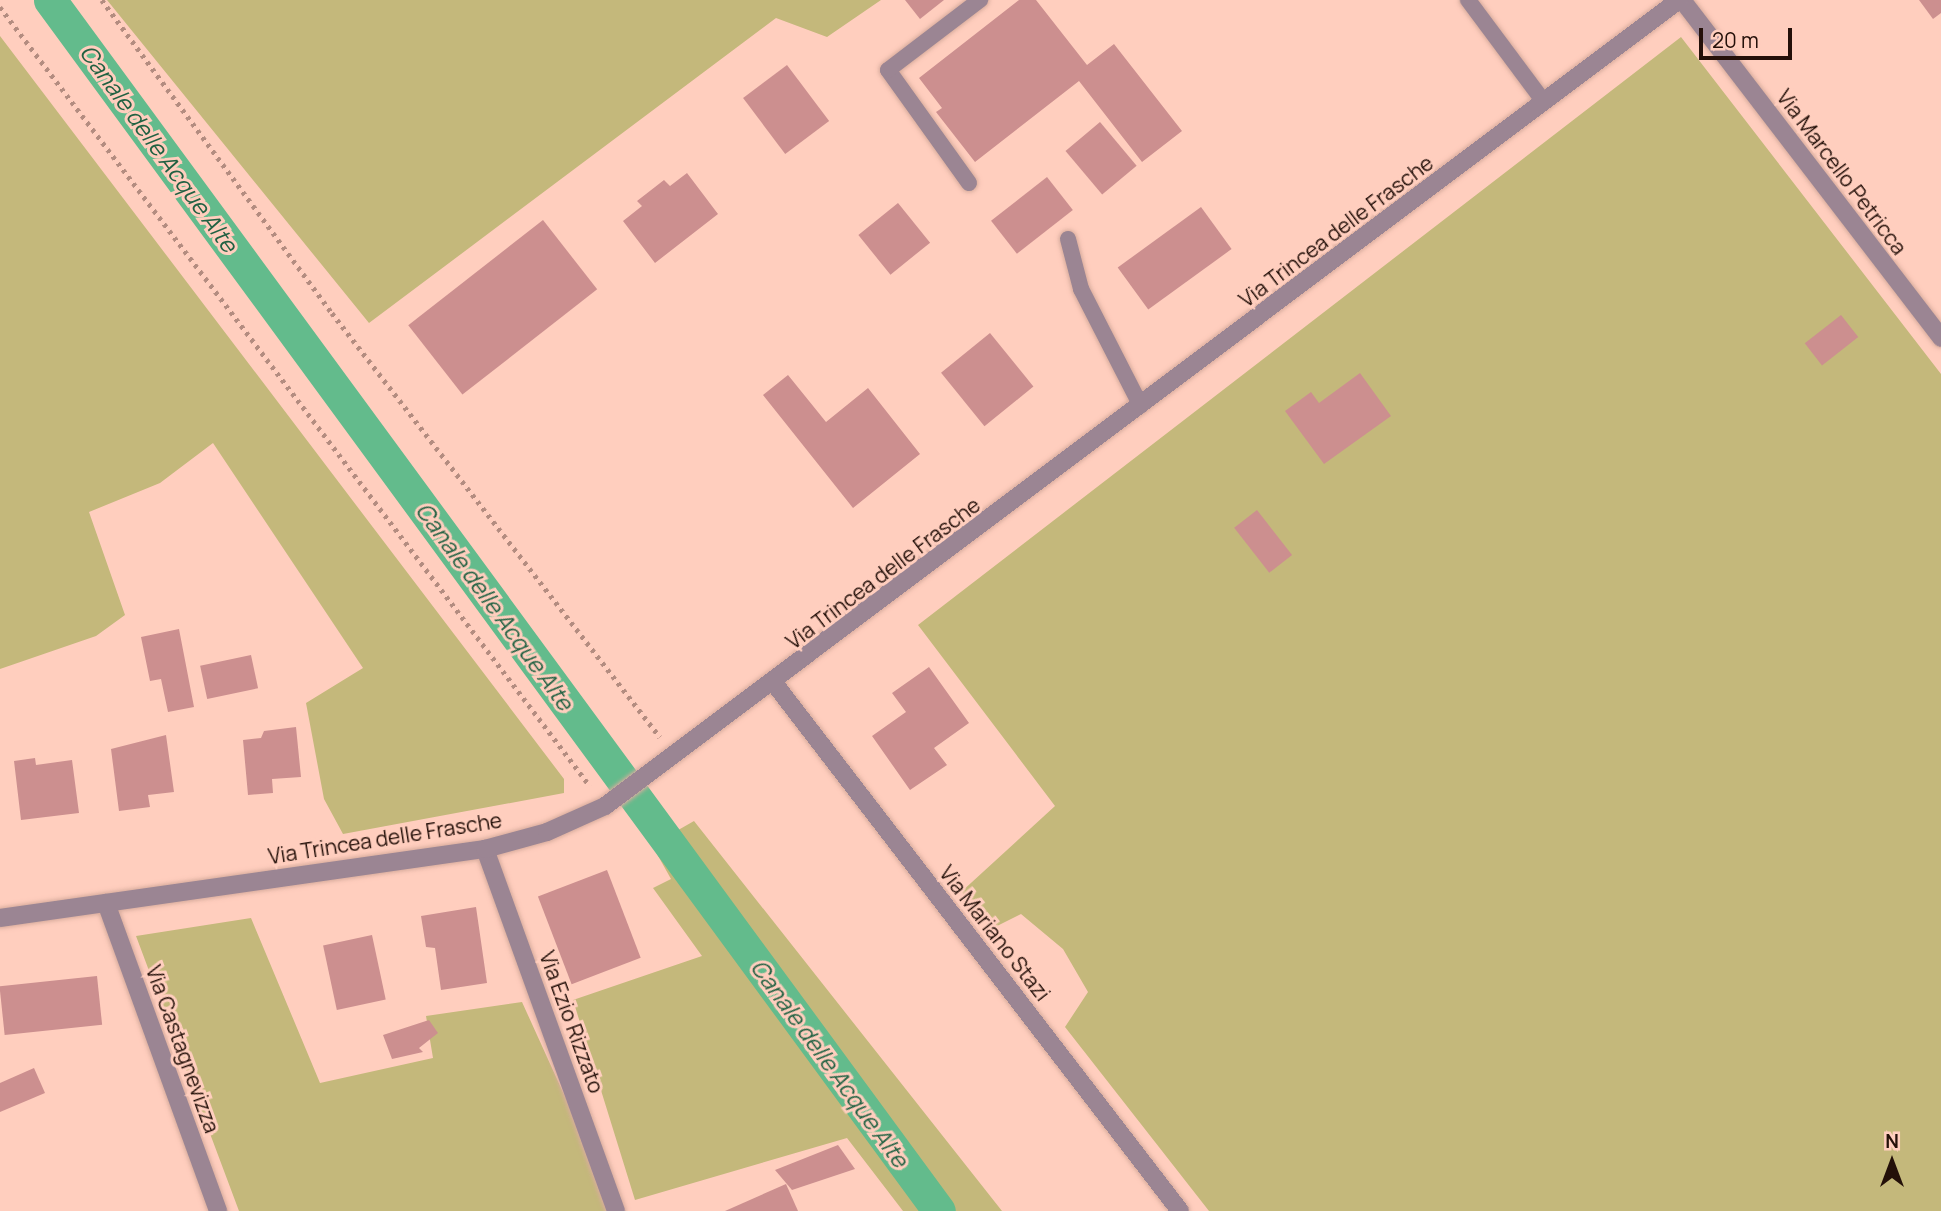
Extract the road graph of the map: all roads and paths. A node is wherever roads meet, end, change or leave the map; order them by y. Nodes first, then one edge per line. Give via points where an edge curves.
1 (102, 0) edge
2 (980, 0) edge
3 (1468, 0) edge
4 (1680, 0) edge
5 (0, 7) edge
6 (1544, 102) junction
7 (968, 183) dead end
8 (1068, 239) dead end
9 (1941, 338) edge
10 (1140, 407) junction
11 (774, 683) junction
12 (668, 763) junction
13 (605, 806) junction
14 (485, 849) junction
15 (106, 903) junction
16 (0, 918) edge
17 (218, 1211) edge
18 (616, 1211) edge
19 (1180, 1211) edge

1 - 12 path
2 - 7 lane via 888,70
3 - 6 lane
4 - 6 street, Via Trincea delle Frasche
4 - 9 street, Via Marcello Petricca
5 - 13 path
6 - 10 street, Via Trincea delle Frasche
8 - 10 lane via 1081,289
10 - 11 street, Via Trincea delle Frasche
11 - 12 street, Via Trincea delle Frasche
11 - 19 street, Via Mariano Stazi
12 - 13 street, Via Trincea delle Frasche
13 - 14 street, Via Trincea delle Frasche via 547,832
14 - 15 street, Via Trincea delle Frasche
14 - 18 street, Via Ezio Rizzato
15 - 16 street, Via Trincea delle Frasche
15 - 17 street, Via Castagnevizza

